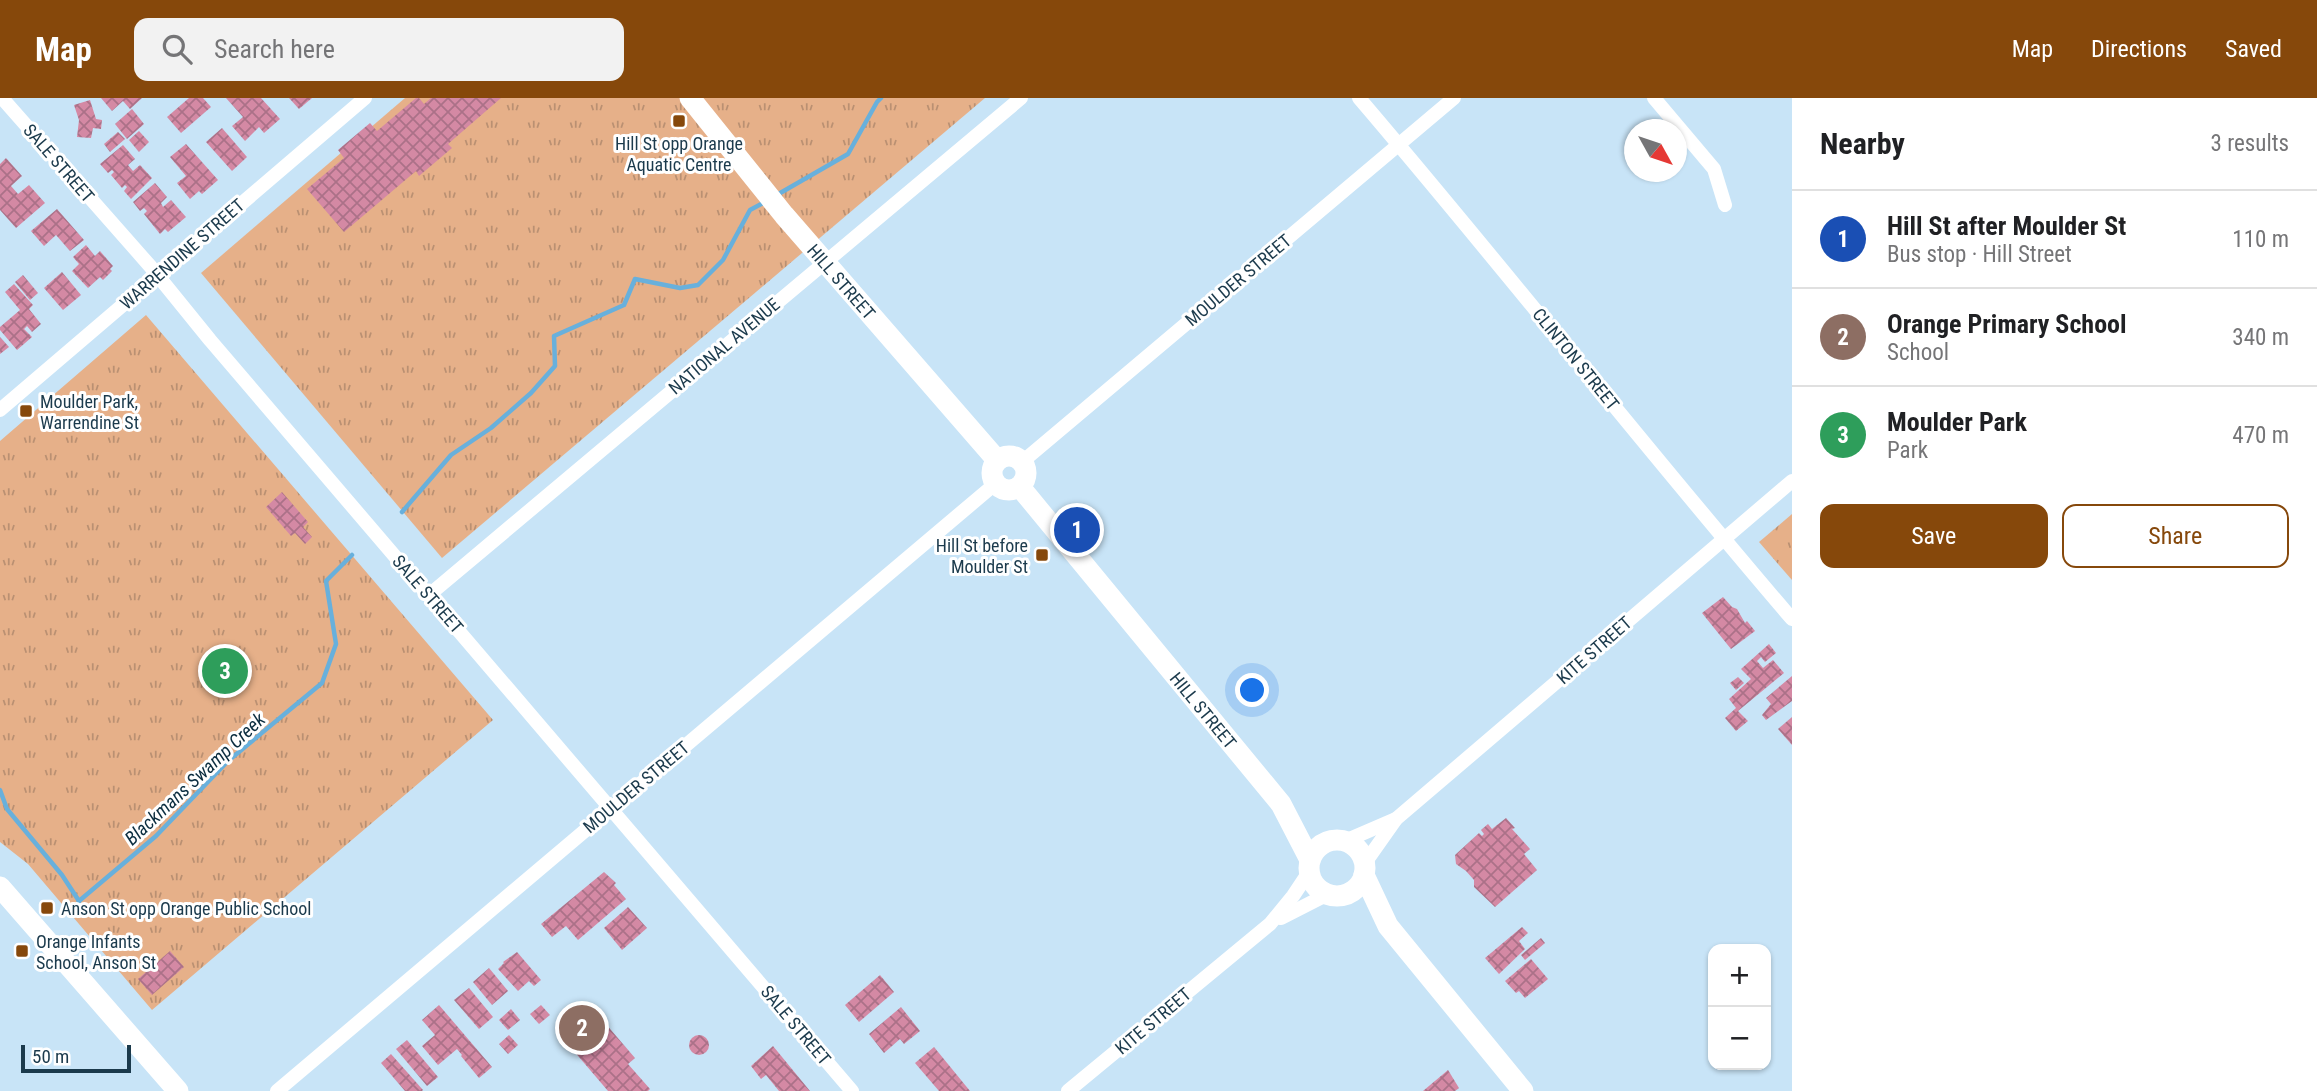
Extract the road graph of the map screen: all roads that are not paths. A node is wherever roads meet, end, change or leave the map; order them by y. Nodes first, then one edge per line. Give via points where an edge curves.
1 (23, 98) edge
2 (365, 98) edge
3 (690, 98) edge
4 (1021, 98) edge
5 (1359, 98) edge
6 (1454, 98) edge
7 (1654, 98) edge
8 (7, 103) edge
9 (1399, 144) junction
10 (1724, 205) dead end
11 (825, 261) junction
12 (158, 275) junction
13 (0, 410) edge
14 (997, 460) junction
15 (1022, 462) junction
16 (1792, 481) edge
17 (995, 484) junction
18 (1020, 487) junction
19 (1723, 539) junction
20 (429, 595) junction
21 (1792, 620) edge
22 (1281, 804) junction
23 (612, 808) junction
24 (1396, 819) junction
25 (1338, 840) junction
26 (1309, 866) junction
27 (1365, 869) junction
28 (0, 887) edge
29 (1334, 895) junction
30 (1270, 924) junction
31 (1388, 926) junction
32 (178, 1091) edge
33 (277, 1091) edge
34 (852, 1091) edge
35 (1068, 1091) edge
36 (1523, 1091) edge

1 - 8 street
2 - 12 street, WARRENDINE STREET
3 - 11 street, HILL STREET
4 - 11 street, NATIONAL AVENUE
5 - 9 street, CLINTON STREET
6 - 9 street, MOULDER STREET
7 - 10 street via 1714,169
8 - 12 street, SALE STREET
9 - 15 street, MOULDER STREET
9 - 19 street, CLINTON STREET
11 - 14 street, HILL STREET
11 - 20 street, NATIONAL AVENUE
12 - 13 street, WARRENDINE STREET
12 - 20 street, SALE STREET
14 - 15 street via 1007,455
14 - 17 street via 992,469
15 - 18 street via 1026,477
16 - 19 street, KITE STREET
17 - 18 street via 1004,490
17 - 23 street, MOULDER STREET
18 - 22 street, HILL STREET
19 - 21 street, CLINTON STREET
19 - 24 street, KITE STREET
20 - 23 street, SALE STREET
22 - 25 street, HILL STREET
22 - 26 street, HILL STREET
23 - 33 street, MOULDER STREET
23 - 34 street, SALE STREET
24 - 25 street, KITE STREET
24 - 27 street, KITE STREET
25 - 26 street via 1314,851
25 - 27 street via 1359,849
26 - 29 street via 1315,886
26 - 30 street, KITE STREET via 1293,897
27 - 29 street via 1355,889
27 - 31 street
28 - 32 street
29 - 30 street, KITE STREET
29 - 31 street
30 - 35 street, KITE STREET
31 - 36 street

